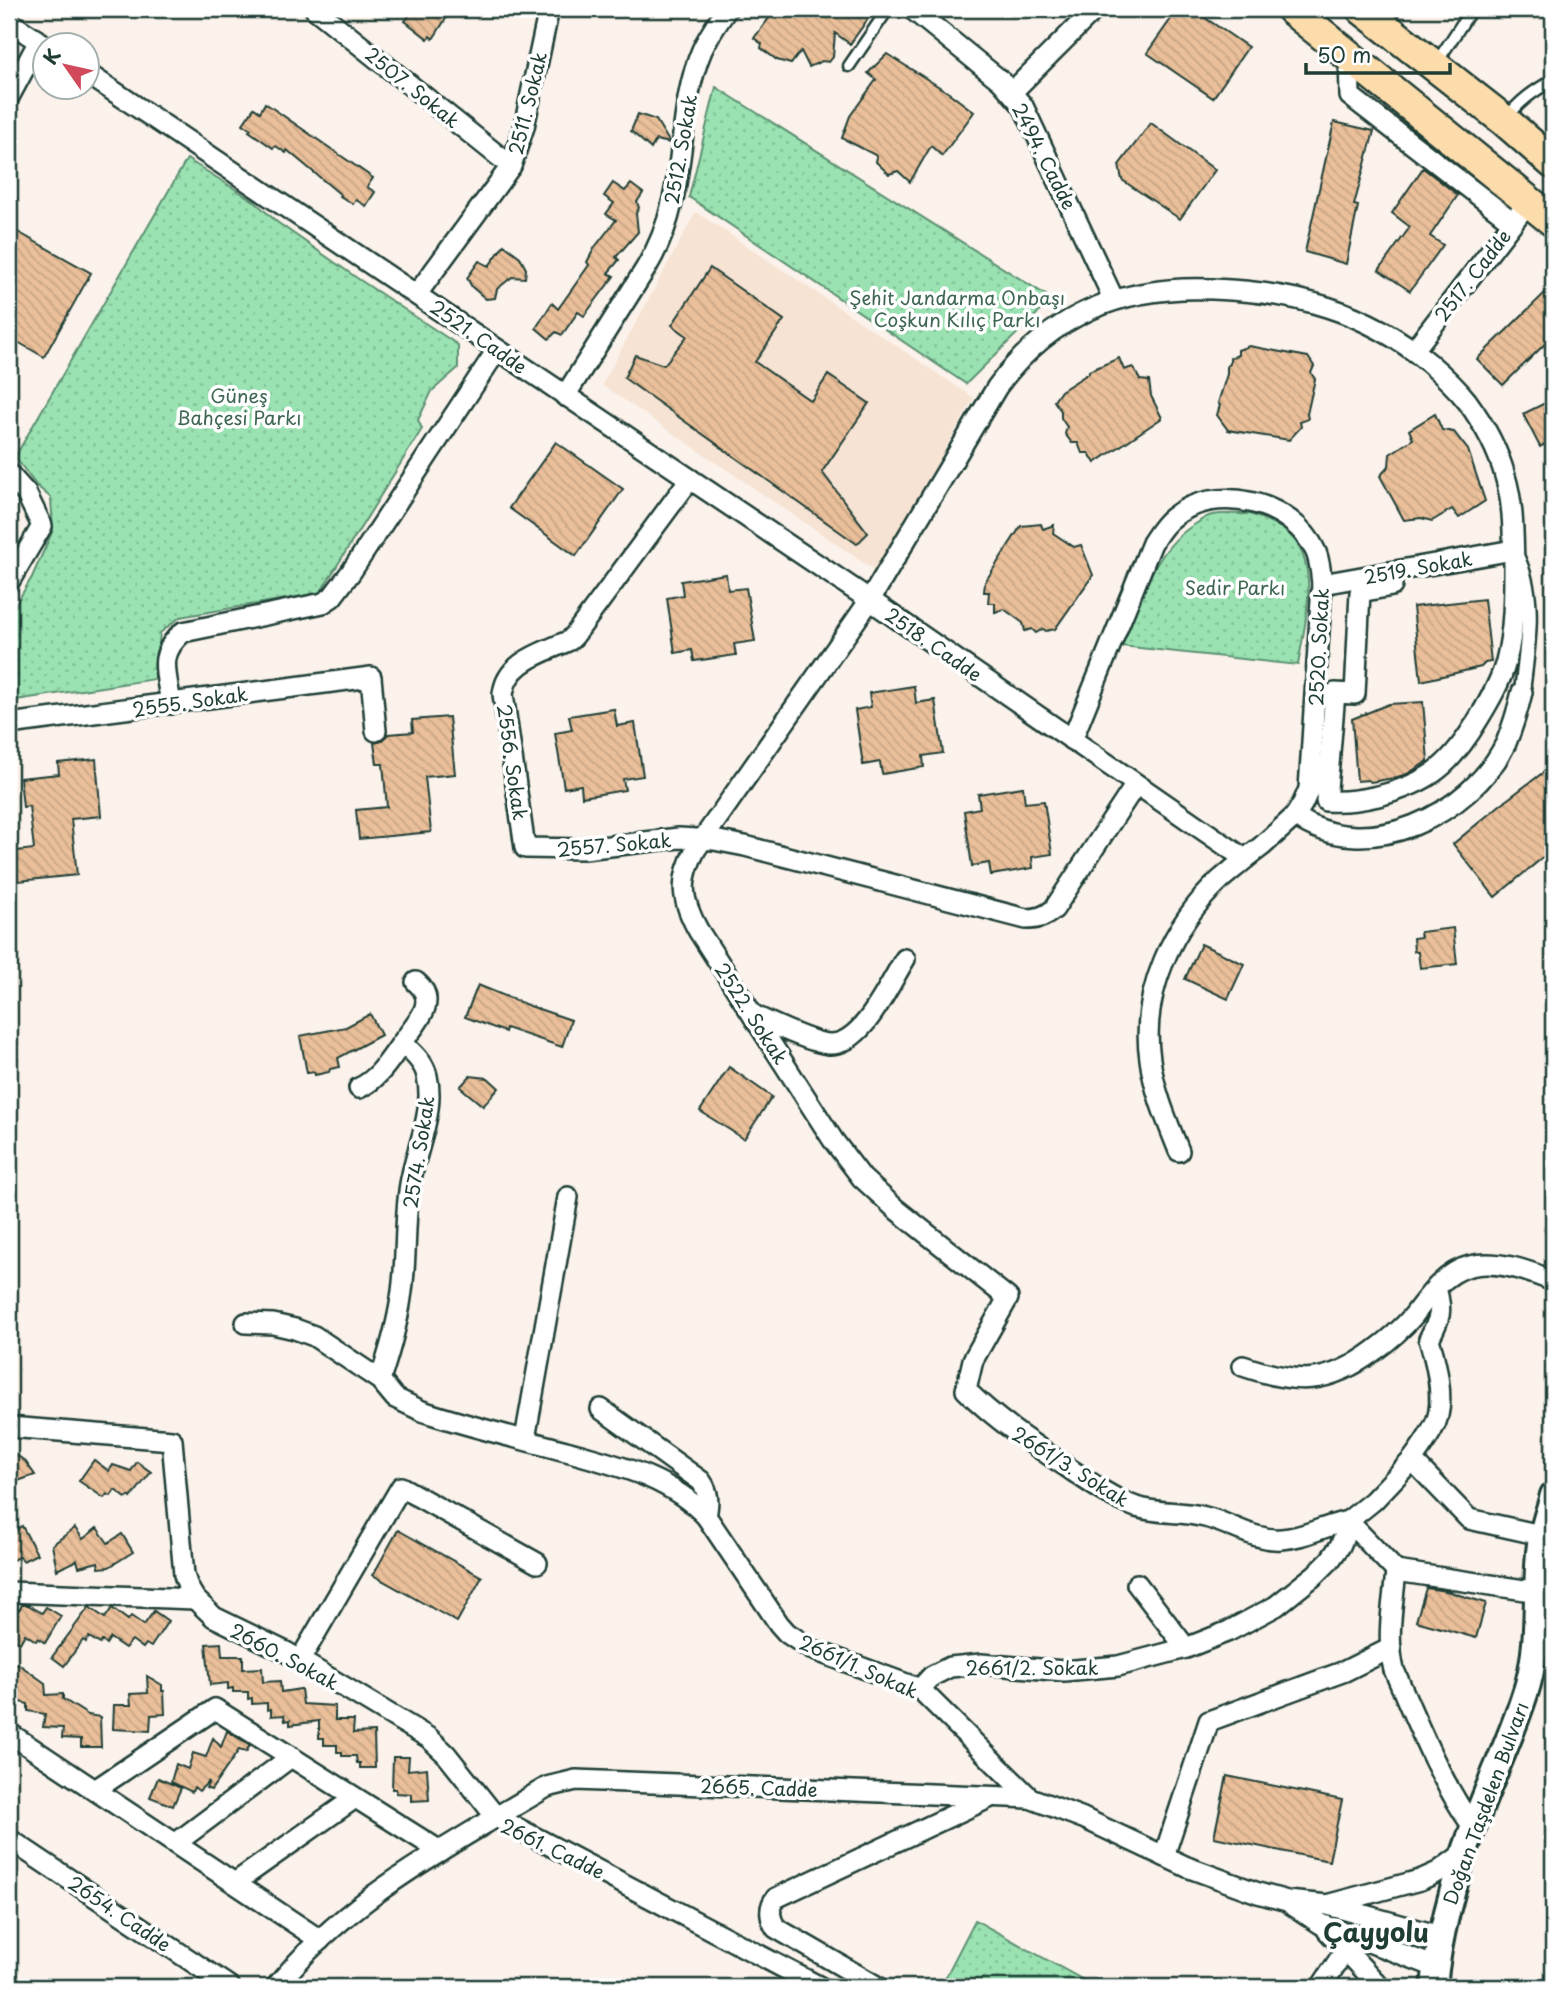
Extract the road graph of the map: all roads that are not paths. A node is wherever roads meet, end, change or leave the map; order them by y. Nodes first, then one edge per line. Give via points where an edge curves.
1 (316, 9) edge
2 (549, 9) edge
3 (727, 9) edge
4 (888, 9) edge
5 (912, 9) edge
6 (1095, 9) edge
7 (1291, 9) edge
8 (1362, 9) edge
9 (1471, 10) edge
10 (9, 22) edge
11 (32, 37) edge
12 (32, 60) edge
13 (849, 66) dead end
14 (1434, 66) junction
15 (1553, 80) edge
16 (102, 83) edge
17 (1012, 92) junction
18 (9, 97) edge
19 (1505, 121) junction
20 (1553, 163) edge
21 (511, 166) junction
22 (1521, 211) junction
23 (1553, 221) edge
24 (417, 294) junction
25 (1114, 300) junction
26 (497, 350) junction
27 (1414, 350) junction
28 (565, 396) junction
29 (9, 474) edge
30 (690, 479) junction
31 (1513, 550) junction
32 (1391, 572) junction
33 (9, 582) edge
34 (1322, 584) junction
35 (870, 600) junction
36 (1522, 692) joint
37 (171, 704) junction
38 (9, 724) edge
39 (376, 731) dead end
40 (1073, 740) junction
41 (1136, 784) junction
42 (1294, 816) junction
43 (703, 839) junction
44 (525, 848) joint
45 (1245, 859) junction
46 (905, 959) dead end
47 (416, 982) dead end
48 (753, 1015) junction
49 (402, 1043) junction
50 (359, 1088) dead end
51 (1179, 1151) dead end
52 (568, 1197) dead end
53 (1553, 1281) edge
54 (1436, 1288) junction
55 (246, 1323) dead end
56 (1243, 1366) dead end
57 (380, 1380) junction
58 (966, 1390) joint
59 (601, 1409) dead end
60 (9, 1427) edge
61 (525, 1440) junction
62 (1412, 1461) junction
63 (1553, 1495) edge
64 (706, 1516) junction
65 (1348, 1521) junction
66 (1541, 1535) junction
67 (537, 1563) dead end
68 (1396, 1571) junction
69 (1137, 1584) dead end
70 (9, 1592) edge
71 (1538, 1592) junction
72 (195, 1599) junction
73 (1186, 1648) junction
74 (1391, 1648) junction
75 (1544, 1651) edge
76 (300, 1660) junction
77 (920, 1689) junction
78 (9, 1733) edge
79 (291, 1757) junction
80 (95, 1790) junction
81 (993, 1796) junction
82 (355, 1798) junction
83 (1030, 1798) junction
84 (496, 1817) junction
85 (1473, 1827) junction
86 (9, 1839) edge
87 (176, 1843) junction
88 (440, 1851) junction
89 (1464, 1853) junction
90 (1164, 1856) junction
91 (236, 1882) junction
92 (1287, 1901) junction
93 (1328, 1905) junction
94 (1321, 1924) junction
95 (1440, 1936) junction
96 (320, 1940) junction
97 (1346, 1949) junction
98 (1435, 1977) edge
99 (230, 1987) edge
100 (276, 1987) edge
101 (820, 1987) edge
102 (878, 1987) edge
103 (1321, 1987) edge
104 (1380, 1987) edge

1 - 21 street, 2507. Sokak
2 - 21 street, 2511. Sokak
3 - 28 street, 2512. Sokak via 694,73 672,204 657,248
4 - 13 lane
5 - 17 street, 2494. Cadde
6 - 17 street
7 - 22 main road
8 - 14 main road
9 - 14 lane
10 - 11 street
12 - 18 street
14 - 19 main road
15 - 19 lane via 1532,92
16 - 24 street, 2521. Cadde
17 - 25 street, 2494. Cadde via 1031,120
19 - 20 main road
21 - 24 street, 2511. Sokak
22 - 23 main road
22 - 27 street, 2517. Cadde
24 - 26 street, 2521. Cadde
25 - 27 street, 2518. Cadde via 1180,288 1272,293 1347,313
25 - 35 street, 2518. Cadde via 1055,329 1010,369
26 - 28 street, 2521. Cadde
26 - 37 street via 332,597 323,603 183,632 166,652
27 - 31 street, 2518. Cadde via 1444,376 1485,430 1505,474
28 - 30 street, 2521. Cadde
29 - 33 street via 26,493 41,526
30 - 35 street, 2521. Cadde
30 - 44 street, 2556. Sokak via 574,636 529,658 509,676 503,694
31 - 32 street, 2519. Sokak
31 - 32 street, 2518. Cadde via 1513,612 1506,661 1498,685 1467,737 1440,769 1422,782 1372,797 1326,801 1335,693 1355,694 1360,592 1392,586
31 - 36 street, 2518. Cadde via 1528,587
32 - 34 street, 2519. Sokak
34 - 40 street, 2520. Sokak via 1310,541 1268,507 1220,500 1173,516 1152,543
34 - 42 street, 2520. Sokak via 1309,789
35 - 40 street, 2518. Cadde
35 - 43 street, 2522. Sokak
36 - 42 street, 2518. Cadde via 1505,744 1490,766 1450,807 1423,822 1396,831 1348,836 1327,833
37 - 38 street, 2555. Sokak
37 - 39 street, 2555. Sokak via 371,677
40 - 41 street, 2518. Cadde
41 - 43 street, 2557. Sokak via 1054,909 1033,919
41 - 45 street, 2518. Cadde
42 - 45 street
43 - 44 street, 2557. Sokak via 584,849
43 - 48 street, 2522. Sokak via 685,876 686,903 698,930
45 - 51 street via 1198,906 1167,954 1153,993 1150,1057
46 - 48 street via 867,1022 842,1043 815,1041
47 - 49 street via 427,1003
48 - 58 street, 2522. Sokak via 862,1178 1008,1298 977,1353
49 - 50 street via 379,1073
49 - 57 street, 2574. Sokak via 423,1065 429,1091 408,1192 402,1297
52 - 61 street
53 - 54 street via 1488,1264 1469,1266
54 - 56 street via 1398,1332 1342,1371 1304,1380
54 - 62 street via 1440,1318 1429,1339 1438,1380 1438,1419
55 - 57 street, 2661/1. Sokak via 273,1324 314,1336
57 - 61 street, 2661/1. Sokak via 396,1398 422,1411
58 - 65 street, 2661/3. Sokak via 1015,1432 1132,1505 1205,1517 1280,1539
59 - 64 street via 701,1481 708,1499
60 - 72 street, 2660. Sokak via 172,1440 184,1575
61 - 64 street, 2661/1. Sokak via 644,1475 672,1489
62 - 65 street
62 - 66 street via 1469,1519
63 - 66 street, Doğan Taşdelen Bulvarı
64 - 77 street, 2661/1. Sokak via 787,1633 826,1656
65 - 68 street
65 - 73 street, 2661/2. Sokak via 1340,1546 1296,1591 1229,1632
66 - 71 street, Doğan Taşdelen Bulvarı
67 - 76 street via 401,1487
68 - 71 street
68 - 74 street
69 - 73 street
70 - 72 street
71 - 75 street, Doğan Taşdelen Bulvarı
72 - 76 street, 2660. Sokak via 226,1625
73 - 77 street, 2661/2. Sokak via 1088,1670 981,1664 950,1667
74 - 85 street via 1394,1671 1433,1757
74 - 90 street via 1345,1671 1209,1721
75 - 85 street, Doğan Taşdelen Bulvarı
76 - 84 street, 2660. Sokak via 429,1738
77 - 83 street, 2661/1. Sokak
78 - 80 street
79 - 80 street via 215,1709
79 - 82 street
79 - 87 street
80 - 87 street
81 - 83 street, 2665. Cadde
81 - 84 street, 2665. Cadde via 576,1780 547,1787
81 - 102 street via 772,1903 776,1928
82 - 88 street
82 - 91 street
83 - 90 street, 2661/1. Sokak
84 - 88 street, 2661. Cadde
84 - 101 street, 2661. Cadde
85 - 89 street, Doğan Taşdelen Bulvarı
86 - 99 street, 2654. Cadde
87 - 91 street
88 - 96 street, 2661. Cadde via 375,1893
89 - 93 street, 2661/1. Sokak via 1420,1880
89 - 95 street, Doğan Taşdelen Bulvarı
90 - 92 street, 2661/1. Sokak
91 - 96 street
92 - 93 street, 2661/1. Sokak
92 - 94 street, 2661/1. Sokak
93 - 95 street, 2661/1. Sokak
94 - 97 street, 2661/1. Sokak
94 - 98 street, 2661/1. Sokak
95 - 98 street, Doğan Taşdelen Bulvarı
96 - 100 street, 2661. Cadde
97 - 103 street
97 - 104 street, 2661/1. Sokak

